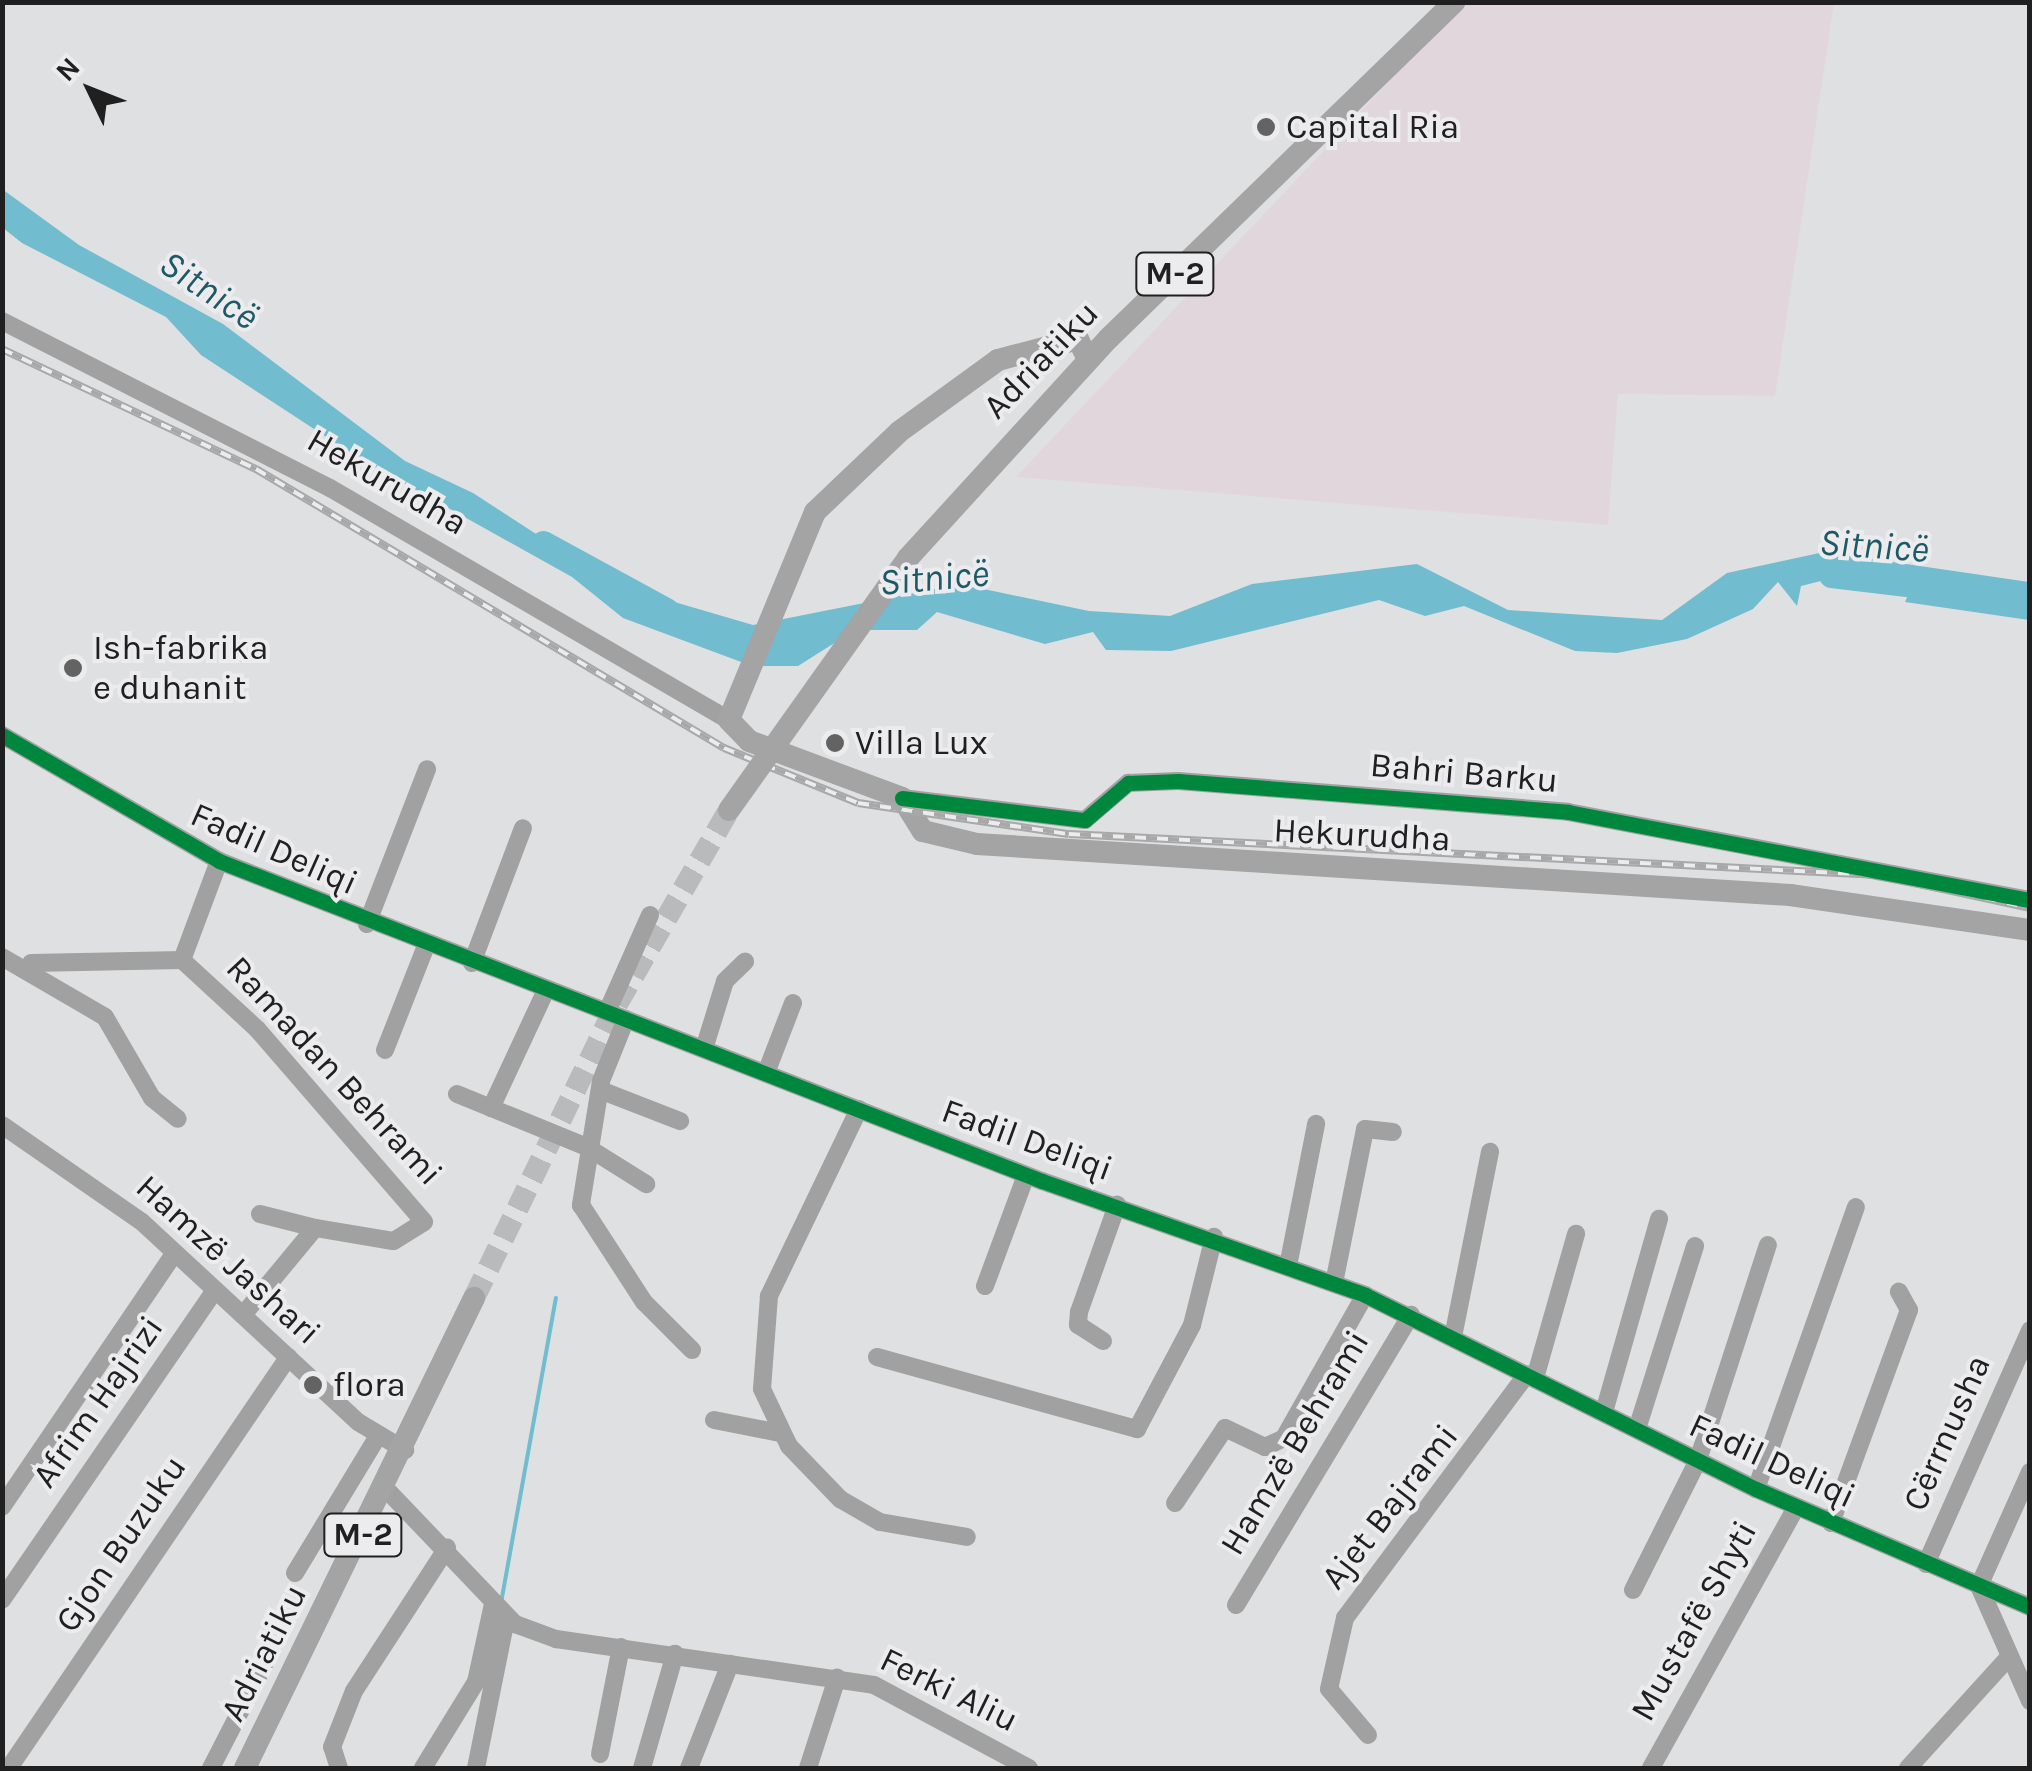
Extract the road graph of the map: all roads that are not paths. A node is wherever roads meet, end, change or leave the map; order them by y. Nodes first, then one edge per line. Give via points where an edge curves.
1 (1454, 2) edge
2 (2, 321) edge
3 (1083, 349) junction
4 (1042, 352) junction
5 (1068, 380) junction
6 (729, 720) junction
7 (2, 735) edge
8 (426, 769) dead end
9 (902, 798) junction
10 (729, 810) tunnel mouth
11 (522, 828) dead end
12 (218, 860) junction
13 (2030, 900) edge
14 (650, 915) dead end
15 (367, 924) junction
16 (2030, 930) edge
17 (426, 946) junction
18 (2, 954) edge
19 (182, 960) junction
20 (745, 962) dead end
21 (472, 963) junction
22 (546, 990) junction
23 (793, 1003) dead end
24 (607, 1012) junction
25 (626, 1019) junction
26 (385, 1050) dead end
27 (704, 1050) junction
28 (766, 1073) junction
29 (600, 1090) junction
30 (457, 1094) dead end
31 (491, 1108) junction
32 (859, 1109) junction
33 (178, 1118) dead end
34 (680, 1121) dead end
35 (1316, 1124) dead end
36 (2, 1125) edge
37 (1392, 1132) dead end
38 (587, 1146) junction
39 (1490, 1152) dead end
40 (1026, 1175) junction
41 (646, 1184) dead end
42 (1117, 1205) junction
43 (1856, 1207) dead end
44 (260, 1214) dead end
45 (1659, 1219) dead end
46 (315, 1228) junction
47 (1576, 1234) dead end
48 (1214, 1237) junction
49 (1768, 1245) dead end
50 (1695, 1246) dead end
51 (174, 1254) junction
52 (1288, 1266) junction
53 (1334, 1284) junction
54 (985, 1286) dead end
55 (214, 1292) junction
56 (1899, 1292) dead end
57 (1365, 1296) junction
58 (474, 1298) tunnel mouth
59 (243, 1315) junction
60 (1411, 1315) junction
61 (2030, 1330) edge
62 (1453, 1337) junction
63 (1103, 1340) dead end
64 (692, 1350) dead end
65 (288, 1357) junction
66 (876, 1357) dead end
67 (1531, 1376) junction
68 (1604, 1412) junction
69 (714, 1420) dead end
70 (1637, 1429) junction
71 (780, 1432) junction
72 (378, 1436) junction
73 (404, 1450) junction
74 (1698, 1460) junction
75 (2030, 1472) edge
76 (386, 1489) junction
77 (1756, 1489) junction
78 (1175, 1503) dead end
79 (1796, 1506) junction
80 (2, 1507) edge
81 (1831, 1524) junction
82 (967, 1538) dead end
83 (447, 1548) junction
84 (1926, 1564) junction
85 (295, 1572) dead end
86 (1978, 1586) junction
87 (1633, 1590) dead end
88 (2, 1600) edge
89 (1236, 1604) dead end
90 (2030, 1607) edge
91 (500, 1612) junction
92 (620, 1646) junction
93 (675, 1654) junction
94 (2008, 1657) junction
95 (730, 1664) junction
96 (264, 1665) dead end
97 (837, 1678) junction
98 (2030, 1701) edge
99 (1368, 1734) dead end
100 (600, 1754) dead end
101 (9, 1768) edge
102 (211, 1768) edge
103 (245, 1768) edge
104 (339, 1768) edge
105 (424, 1768) edge
106 (476, 1768) edge
107 (642, 1768) edge
108 (689, 1768) edge
109 (808, 1768) edge
110 (1029, 1768) edge
111 (1651, 1768) edge
112 (1908, 1768) edge

1 - 3 main road, Adriatiku / M-2 via 1128,319
2 - 6 street, Hekurudha via 330,488
3 - 4 main road
3 - 5 main road, Adriatiku / M-2
4 - 5 main road via 1062,362
4 - 6 main road via 973,375 849,474 796,542
5 - 10 main road, Adriatiku / M-2, bridge via 908,558
6 - 9 main road, Hekurudha via 808,770
7 - 12 street, Fadil Deliqi
8 - 15 street
9 - 13 street, Bahri Barku via 1085,820 1128,783 1178,781 1568,812
9 - 16 main road, Hekurudha via 923,831 977,844 1790,896
11 - 21 street
12 - 15 street, Fadil Deliqi
12 - 19 street, Ramadan Behrami
14 - 24 street
15 - 17 street, Fadil Deliqi
17 - 21 street, Fadil Deliqi
17 - 26 street
18 - 19 street via 46,970
18 - 33 street via 105,1017 152,1098
19 - 46 street, Ramadan Behrami via 258,1030 424,1222 393,1241
20 - 27 street via 726,981
21 - 22 street, Fadil Deliqi
22 - 24 street, Fadil Deliqi
22 - 31 street
23 - 28 street
24 - 25 street, Fadil Deliqi
25 - 27 street, Fadil Deliqi
25 - 29 street
27 - 28 street, Fadil Deliqi
28 - 32 street, Fadil Deliqi
29 - 34 street
29 - 38 street
30 - 31 street
31 - 38 street
32 - 40 street, Fadil Deliqi
32 - 71 street via 766,1308 759,1368
35 - 52 street
36 - 51 street, Hamzë Jashari via 108,1195
37 - 53 street via 1364,1130
38 - 41 street
38 - 64 street via 581,1205 644,1302
39 - 62 street
40 - 42 street, Fadil Deliqi
40 - 54 street
42 - 48 street, Fadil Deliqi
42 - 63 street via 1079,1312 1078,1325
43 - 77 street
44 - 46 street, Ramadan Behrami
45 - 68 street
46 - 59 street
47 - 67 street
48 - 52 street, Fadil Deliqi
48 - 66 street via 1186,1340 1138,1429
49 - 74 street
50 - 70 street
51 - 55 street, Hamzë Jashari
51 - 80 street
52 - 53 street, Fadil Deliqi
53 - 57 street, Fadil Deliqi
55 - 59 street, Hamzë Jashari
55 - 88 street, Afrim Hajrizi
56 - 81 street, Fadil Deliqi via 1910,1310
57 - 60 street, Fadil Deliqi
57 - 78 street via 1284,1438 1264,1447 1225,1428
58 - 73 main road, Adriatiku / M-2
59 - 65 street, Hamzë Jashari
60 - 62 street, Fadil Deliqi
60 - 89 street, Hamzë Behrami
61 - 84 street, Cërrnusha
62 - 67 street, Fadil Deliqi
65 - 72 street, Hamzë Jashari
65 - 101 street, Gjon Buzuku
67 - 68 street, Fadil Deliqi
67 - 99 street, Ajet Bajrami via 1345,1618 1329,1689
68 - 70 street, Fadil Deliqi
69 - 71 street
70 - 74 street, Fadil Deliqi
71 - 82 street via 860,1513
72 - 73 street, Hamzë Jashari
72 - 85 street
73 - 76 main road, Adriatiku / M-2
74 - 77 street, Fadil Deliqi
74 - 87 street, Fadil Deliqi
75 - 86 street
76 - 83 street, Ferki Aliu
76 - 103 main road, Adriatiku / M-2
77 - 79 street, Fadil Deliqi
79 - 81 street, Fadil Deliqi
79 - 111 street, Mustafë Shyti
81 - 84 street, Fadil Deliqi
83 - 91 street, Ferki Aliu
83 - 104 street via 354,1692 332,1747
84 - 86 street, Fadil Deliqi
86 - 90 street, Fadil Deliqi
86 - 94 street
91 - 92 street, Ferki Aliu via 556,1639
91 - 105 street via 476,1682
91 - 106 street
92 - 93 street, Ferki Aliu
92 - 100 street
93 - 95 street, Ferki Aliu
93 - 107 street
94 - 98 street
94 - 112 street
95 - 97 street, Ferki Aliu
95 - 108 street
96 - 102 street
97 - 109 street, Ferki Aliu
97 - 110 street, Ferki Aliu via 890,1692

